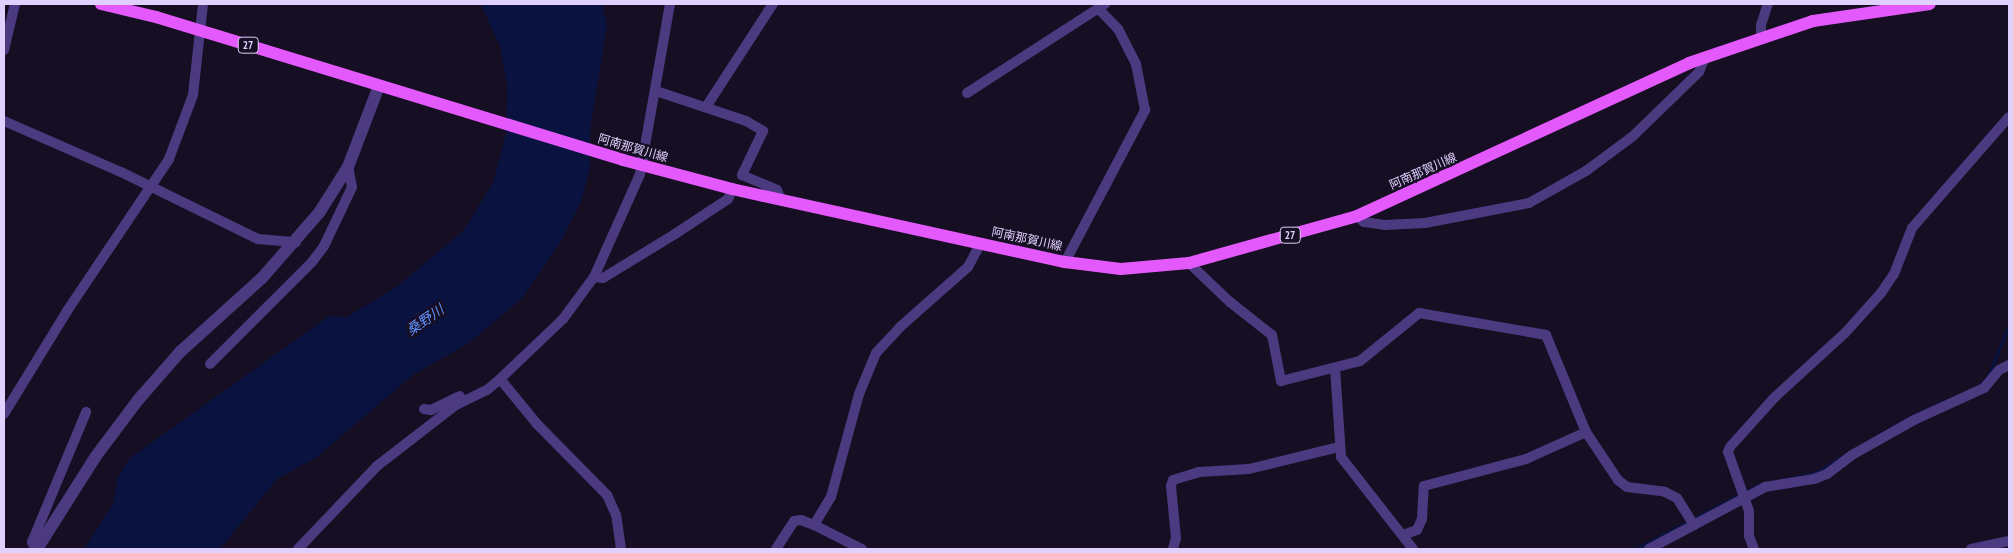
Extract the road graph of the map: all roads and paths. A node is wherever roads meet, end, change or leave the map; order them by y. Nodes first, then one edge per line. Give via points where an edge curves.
1 (15, 4) edge
2 (101, 4) edge
3 (203, 4) edge
4 (670, 4) edge
5 (773, 4) edge
6 (1768, 4) edge
7 (1930, 4) edge
8 (1102, 6) edge
9 (201, 31) junction
10 (1761, 37) junction
11 (4, 50) edge
12 (1705, 57) junction
13 (379, 86) junction
14 (656, 91) junction
15 (967, 93) dead end
16 (706, 106) junction
17 (2009, 117) edge
18 (4, 121) edge
19 (642, 165) junction
20 (348, 167) junction
21 (153, 187) junction
22 (732, 190) junction
23 (780, 200) junction
24 (1357, 216) junction
25 (296, 242) junction
26 (980, 244) junction
27 (1065, 262) junction
28 (1189, 263) junction
29 (594, 277) junction
30 (210, 364) dead end
31 (2009, 365) edge
32 (1335, 368) junction
33 (500, 379) junction
34 (424, 409) dead end
35 (5, 410) edge
36 (86, 412) dead end
37 (1586, 432) junction
38 (1339, 448) junction
39 (1742, 495) junction
40 (1692, 520) junction
41 (814, 525) junction
42 (1403, 535) junction
43 (2009, 541) edge
44 (33, 548) edge
45 (298, 549) edge
46 (621, 549) edge
47 (776, 549) edge
48 (862, 549) edge
49 (1173, 549) edge
50 (1413, 549) edge
51 (1649, 549) edge
52 (1754, 549) edge
53 (1971, 549) edge

1 - 11 street
2 - 9 main road, 阿南那賀川線 / 27
3 - 9 street
4 - 14 street
5 - 16 street
6 - 10 street
7 - 10 main road, 阿南那賀川線 / 27 via 1813,21
8 - 15 street
8 - 27 street via 1136,64 1145,110
9 - 13 main road, 阿南那賀川線 / 27
9 - 21 street via 193,95 170,159
10 - 12 main road, 阿南那賀川線 / 27
12 - 24 main road, 阿南那賀川線 / 27
12 - 24 street via 1699,72 1632,137 1586,171 1529,203 1425,224 1385,225 1364,222
13 - 19 main road, 阿南那賀川線 / 27
13 - 20 street
14 - 16 street
14 - 19 street
16 - 23 street via 763,131 742,175 777,190
17 - 39 street via 1912,228 1894,274 1881,293 1730,446 1728,452
18 - 21 street
19 - 22 main road, 阿南那賀川線 / 27
19 - 29 street via 632,196
20 - 25 street
20 - 30 street via 352,187 324,246
21 - 25 street via 258,239
21 - 35 street via 67,311
22 - 23 main road, 阿南那賀川線 / 27
22 - 29 street via 728,199 661,243 603,278
23 - 26 main road, 阿南那賀川線 / 27
24 - 28 main road, 阿南那賀川線 / 27
25 - 44 street via 180,352 138,400
26 - 27 main road, 阿南那賀川線 / 27
26 - 41 street via 968,267 900,327 876,353 859,394 837,482
27 - 28 main road, 阿南那賀川線 / 27 via 1121,269
28 - 32 street via 1230,302 1272,335 1281,381
29 - 33 street via 563,319
31 - 39 street via 1984,388 1914,420 1852,455 1827,474 1814,480 1765,487
32 - 37 street via 1372,355 1412,315 1419,313 1466,324 1539,334 1551,341
32 - 38 street
33 - 34 street via 431,410
33 - 45 street via 487,390 456,405 378,466
33 - 46 street via 537,424 607,495 616,514
36 - 44 street
37 - 40 street via 1618,480 1627,487 1665,492 1677,498
37 - 42 street via 1526,459 1424,486 1422,519 1417,530
38 - 42 street via 1341,457
38 - 49 street via 1248,469 1199,472 1173,480 1170,486 1176,538
39 - 40 street
39 - 52 street
40 - 51 street
41 - 47 street via 794,521
41 - 48 street
42 - 50 street
43 - 53 street

